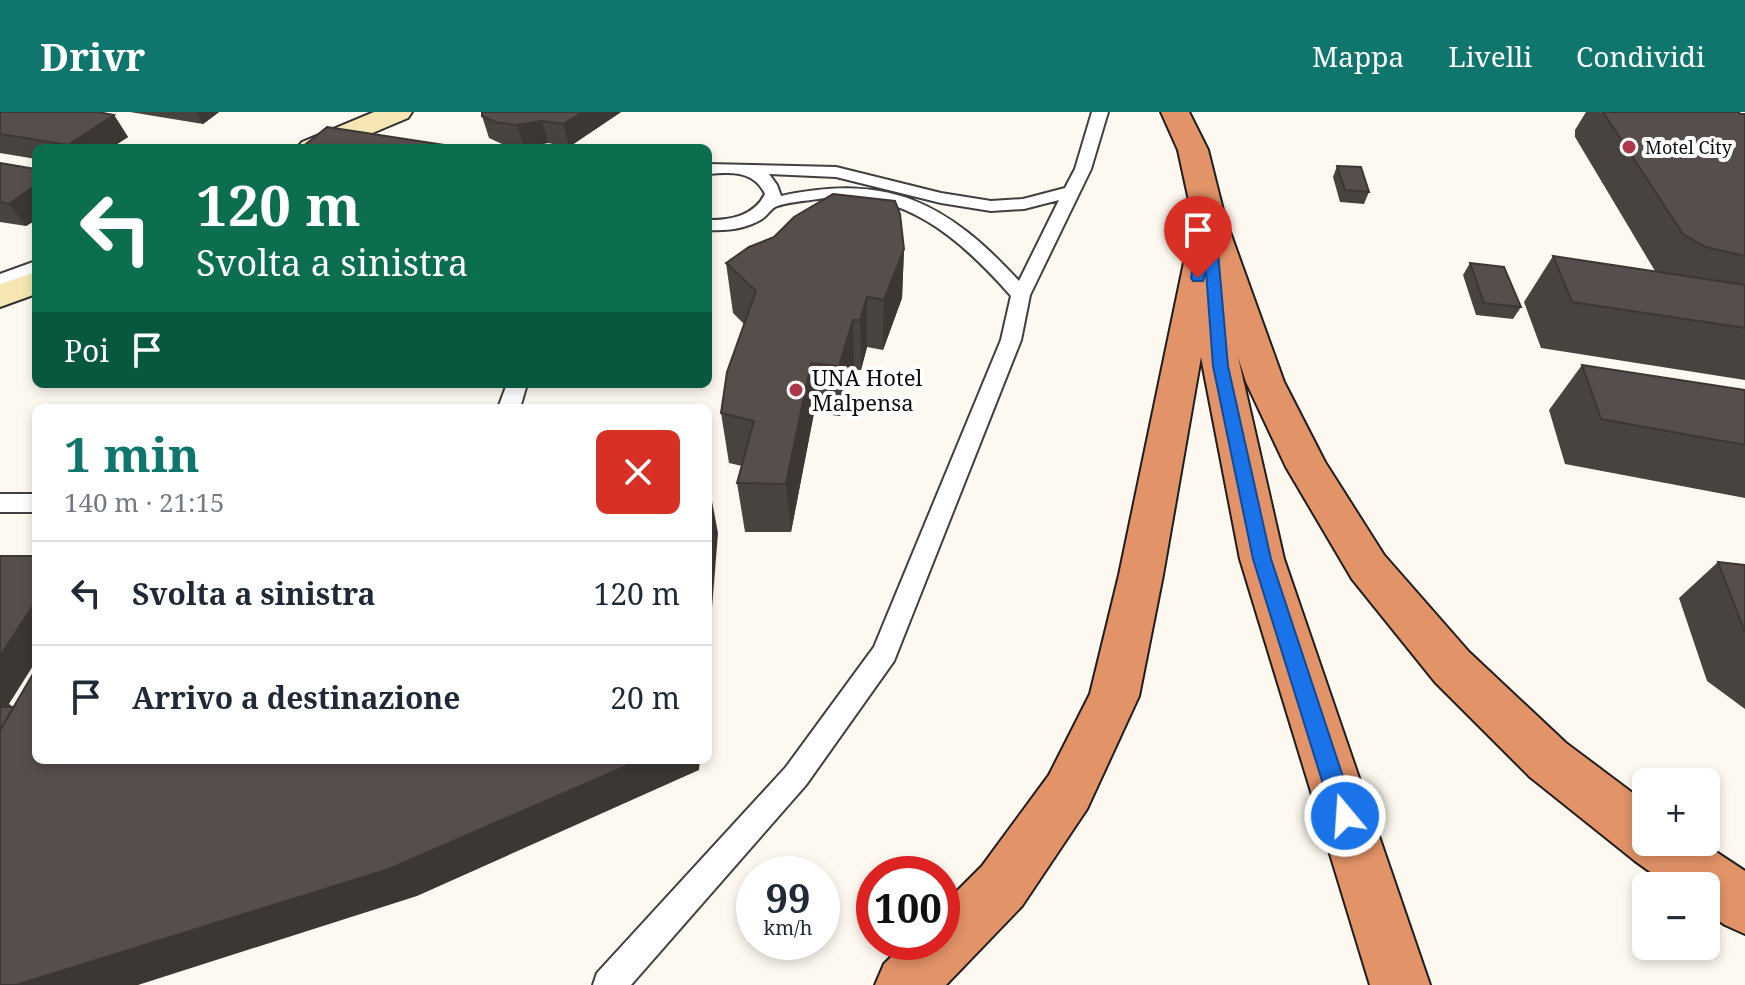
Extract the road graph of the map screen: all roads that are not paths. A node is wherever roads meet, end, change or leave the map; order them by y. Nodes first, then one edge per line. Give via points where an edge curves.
1 (398, 112) edge
2 (428, 112) edge
3 (1100, 112) edge
4 (1175, 112) edge
5 (1202, 112) edge
6 (322, 144) edge
7 (352, 144) edge
8 (1193, 150) junction
9 (737, 168) junction
10 (712, 169) edge
11 (1072, 191) junction
12 (770, 203) junction
13 (1209, 218) junction
14 (712, 224) edge
15 (32, 255) edge
16 (0, 267) edge
17 (32, 268) edge
18 (0, 280) edge
19 (32, 284) edge
20 (1021, 295) junction
21 (0, 296) edge
22 (0, 503) edge
23 (32, 503) edge
24 (1632, 825) edge
25 (1674, 856) edge
26 (1745, 905) edge
27 (609, 985) edge
28 (905, 985) edge
29 (1400, 985) edge

1 - 6 main road
2 - 7 main road
3 - 11 lane
4 - 8 highway
5 - 8 highway
8 - 13 highway
9 - 10 lane
9 - 11 lane via 836,172 991,206 1024,204
9 - 12 lane via 763,177 773,194
11 - 20 lane
12 - 14 lane via 748,219
12 - 20 lane via 840,191 901,201 941,217 980,249
13 - 24 highway via 1265,382 1307,467 1368,567 1462,677 1548,760
13 - 28 highway via 1114,696 1068,792 1002,886
13 - 29 highway via 1220,366 1262,559
15 - 16 main road
17 - 18 lane
19 - 21 main road
20 - 27 lane via 1011,340 885,653 796,776
22 - 23 lane
25 - 26 highway

